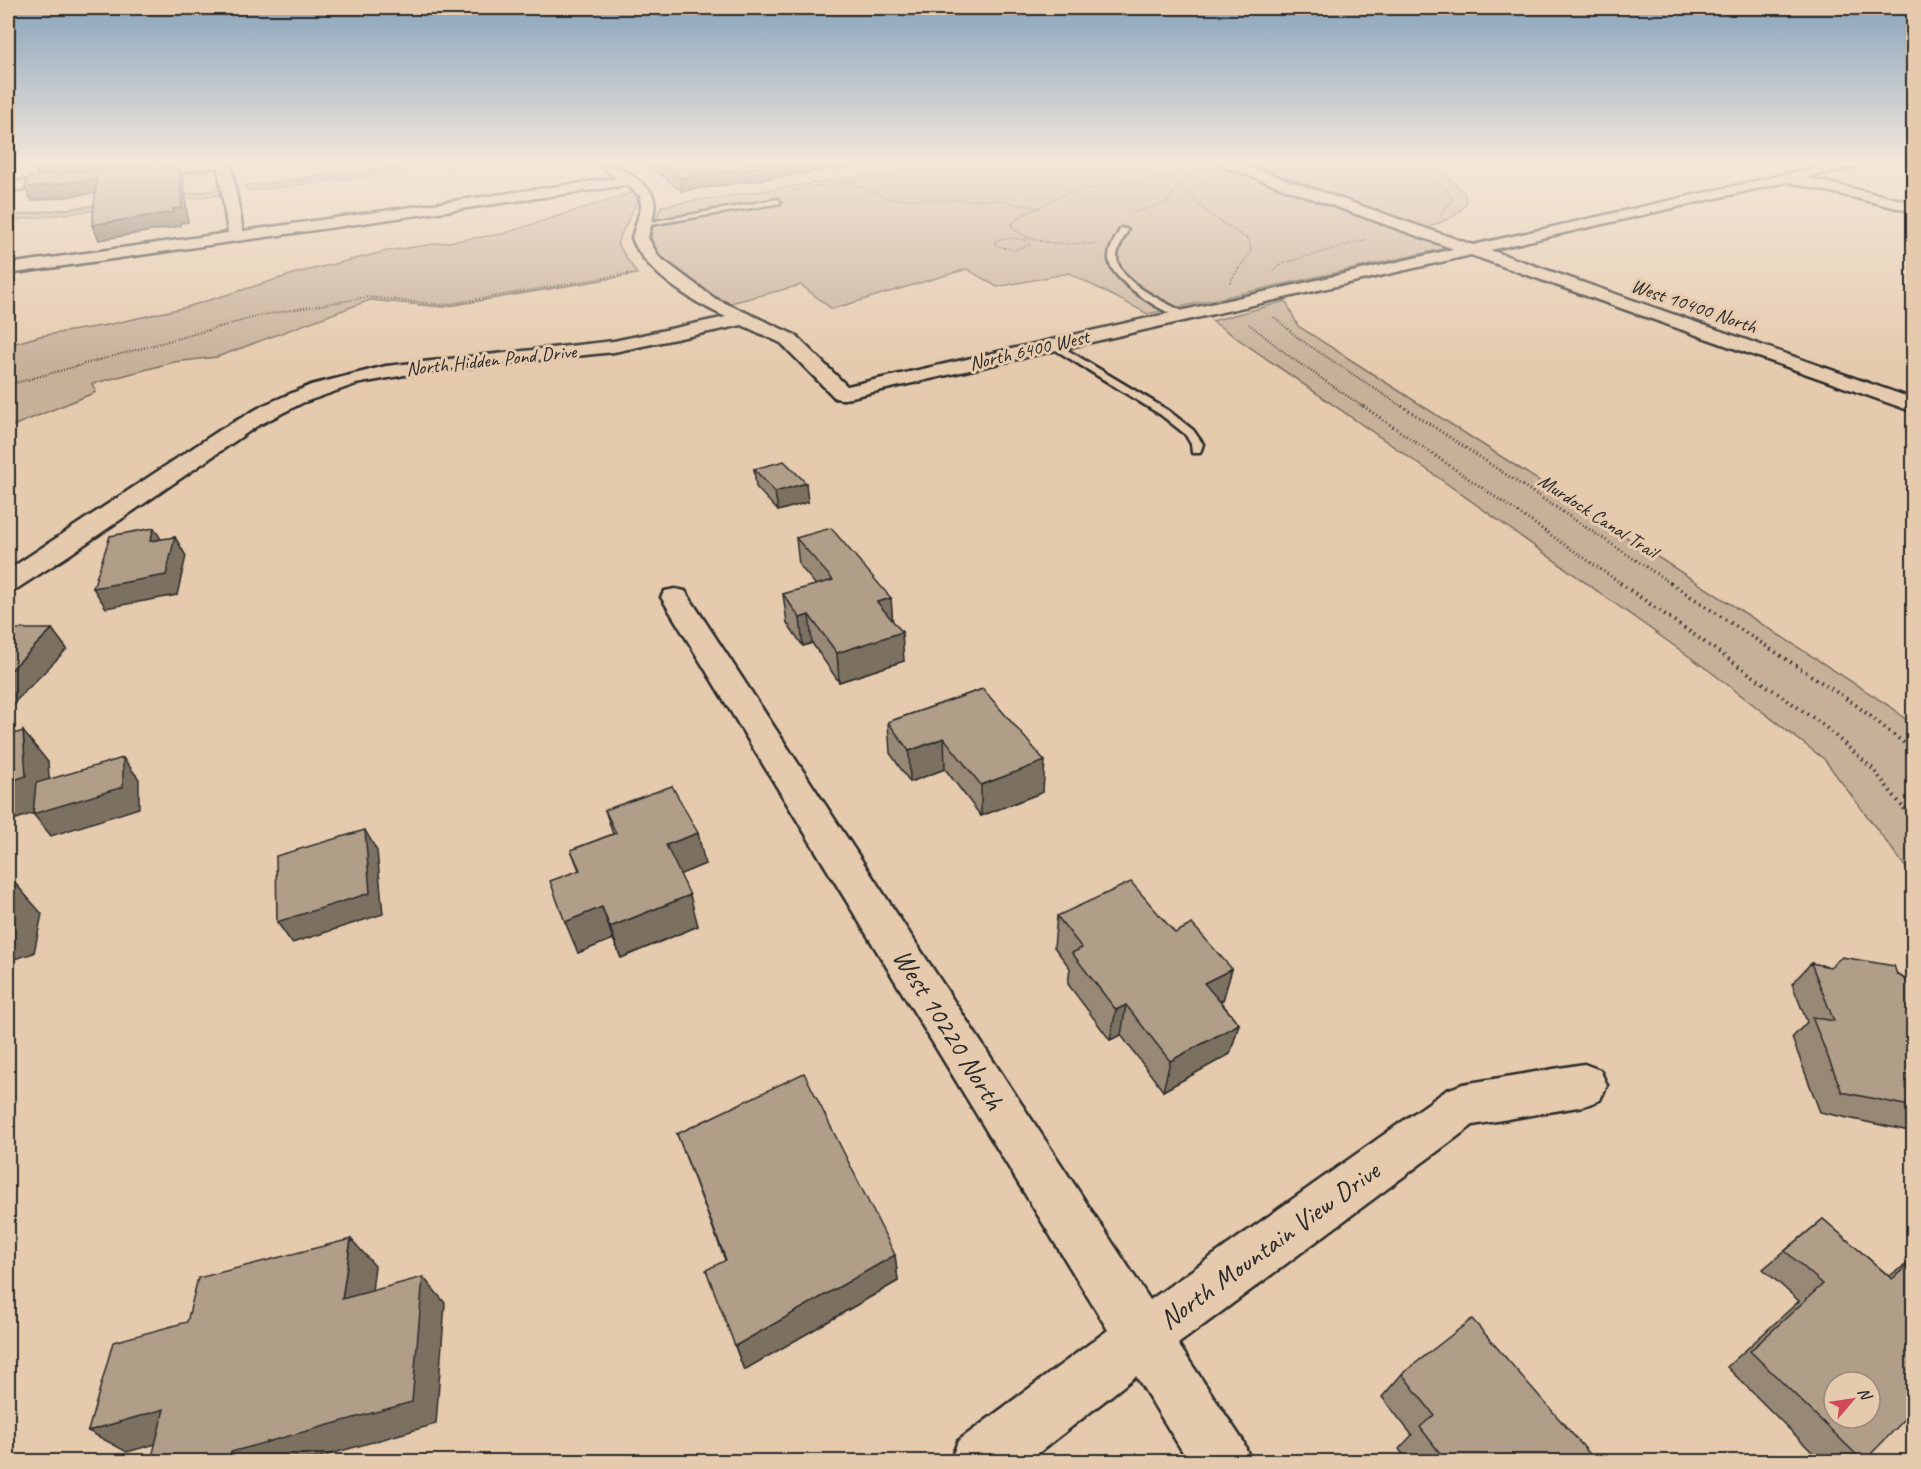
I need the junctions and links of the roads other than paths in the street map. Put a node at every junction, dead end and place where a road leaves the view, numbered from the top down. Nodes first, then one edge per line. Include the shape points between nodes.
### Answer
1 (1124, 230) dead end
2 (235, 231) edge
3 (268, 231) edge
4 (642, 231) edge
5 (1417, 231) edge
6 (1550, 231) edge
7 (236, 235) junction
8 (1469, 249) junction
9 (8, 269) edge
10 (1183, 315) junction
11 (742, 319) junction
12 (1054, 345) junction
13 (1914, 406) edge
14 (1196, 452) dead end
15 (8, 582) edge
16 (675, 597) dead end
17 (1584, 1084) dead end
18 (1144, 1336) junction
19 (979, 1461) edge
20 (1222, 1461) edge

1 - 10 lane via 1113,257 1115,269 1142,293
2 - 7 street
3 - 7 street
4 - 11 street via 640,238 653,261 708,302
5 - 8 street, West 10400 North
6 - 8 street, North 6400 West
7 - 9 street
8 - 10 street, North 6400 West
8 - 13 street, West 10400 North
10 - 12 street, North 6400 West
11 - 12 street, North 6400 West via 788,339 843,393
11 - 15 street, North Hidden Pond Drive via 638,343 454,361 318,389 254,418
12 - 14 lane via 1166,413 1189,432 1197,444
16 - 18 street, West 10220 North
17 - 18 street, North Mountain View Drive via 1463,1105
18 - 19 street, North Mountain View Drive
18 - 20 street, West 10220 North

